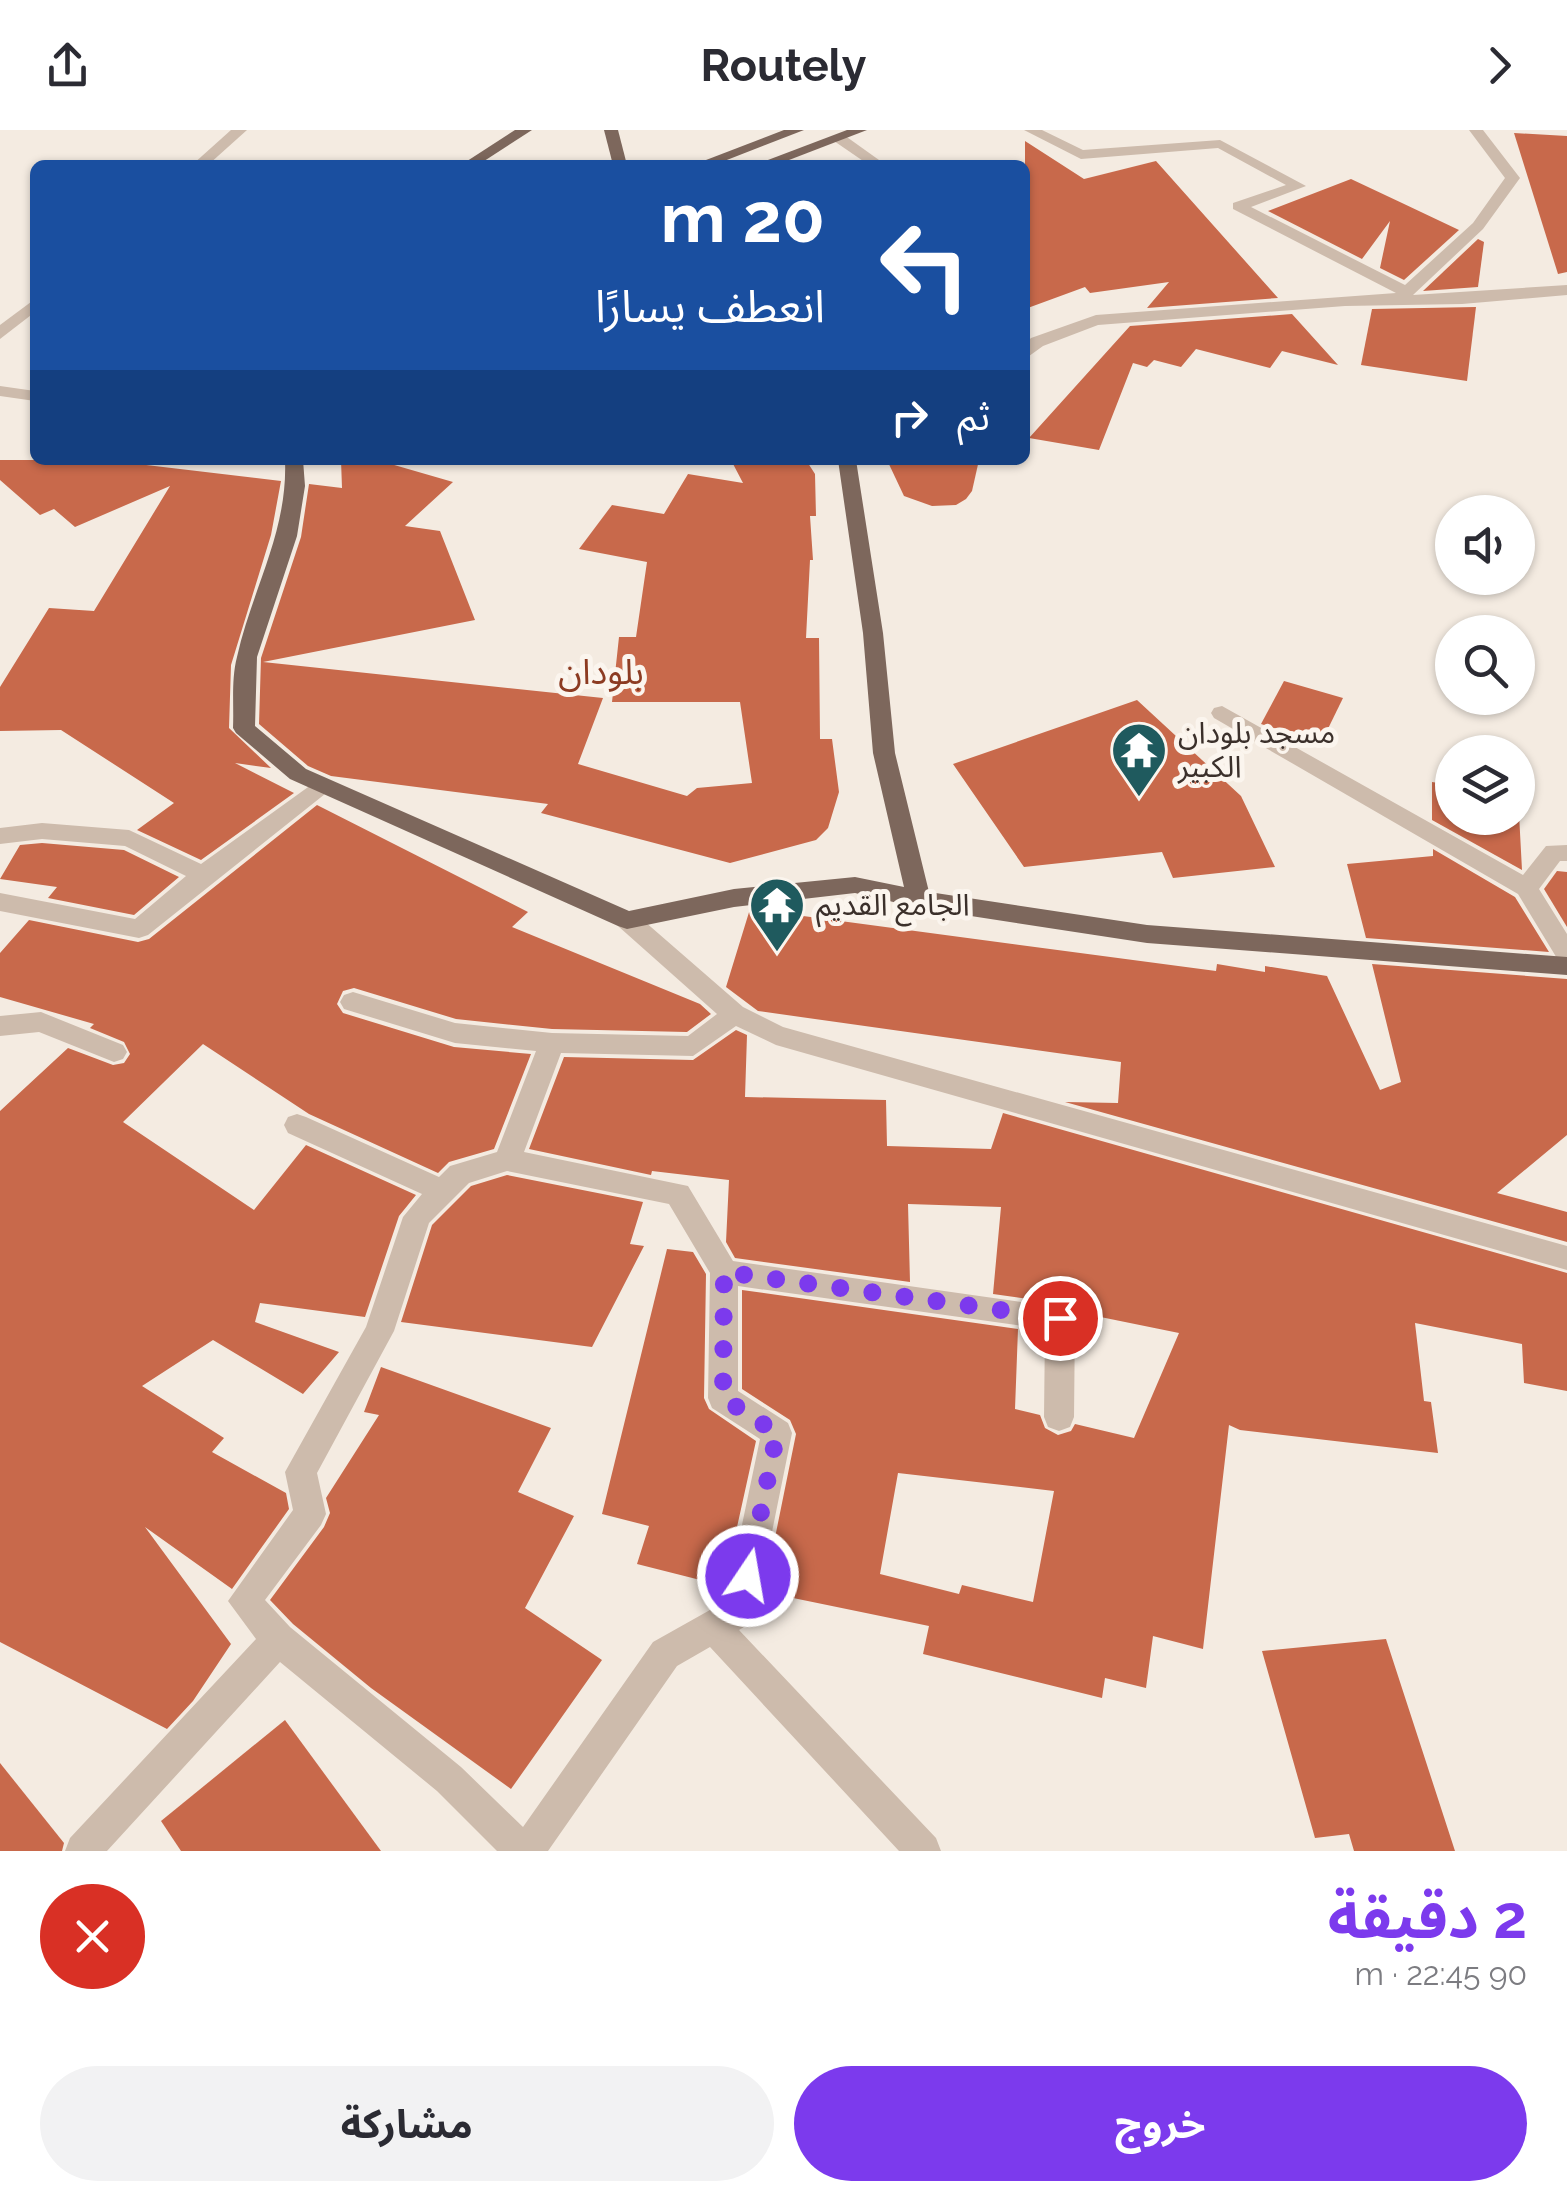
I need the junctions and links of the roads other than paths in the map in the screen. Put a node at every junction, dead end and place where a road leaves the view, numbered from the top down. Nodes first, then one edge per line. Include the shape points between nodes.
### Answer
1 (240, 130) edge
2 (525, 130) edge
3 (611, 130) edge
4 (797, 130) edge
5 (860, 130) edge
6 (1031, 130) edge
7 (1476, 130) edge
8 (839, 138) junction
9 (205, 160) edge
10 (476, 160) edge
11 (619, 160) edge
12 (714, 160) edge
13 (776, 160) edge
14 (872, 160) edge
15 (1567, 290) edge
16 (1402, 296) junction
17 (30, 308) edge
18 (0, 334) edge
19 (1030, 349) edge
20 (0, 391) edge
21 (30, 395) edge
22 (295, 465) edge
23 (848, 465) edge
24 (1222, 713) dead end
25 (322, 785) junction
26 (0, 836) edge
27 (1567, 853) edge
28 (203, 876) junction
29 (1526, 888) junction
30 (919, 899) junction
31 (0, 902) edge
32 (627, 920) junction
33 (1567, 954) edge
34 (1567, 966) edge
35 (353, 1002) dead end
36 (734, 1014) junction
37 (0, 1026) edge
38 (552, 1043) junction
39 (114, 1052) dead end
40 (297, 1125) dead end
41 (506, 1160) junction
42 (443, 1191) junction
43 (1567, 1258) edge
44 (724, 1272) junction
45 (1058, 1416) dead end
46 (713, 1626) junction
47 (278, 1639) junction
48 (83, 1851) edge
49 (524, 1851) edge
50 (923, 1851) edge

1 - 9 street
2 - 10 main road
3 - 11 main road
4 - 12 main road
5 - 8 main road
6 - 16 street via 1081,155 1220,144 1299,186 1238,206
7 - 16 street via 1512,178 1478,226
8 - 13 main road
8 - 14 street
15 - 16 street via 1462,299
16 - 19 street via 1096,320
17 - 18 street
20 - 21 street
22 - 25 main road via 294,516 247,659 244,728 298,774
23 - 30 main road via 884,752
24 - 29 street
25 - 28 street
25 - 32 main road
26 - 28 street via 42,831 129,838
27 - 29 street via 1554,852
28 - 31 street via 139,929
29 - 33 street
30 - 32 main road via 855,885 734,898
30 - 34 main road via 1148,934
32 - 36 street
35 - 38 street via 455,1033
36 - 38 street via 693,1046
36 - 43 street via 776,1034
37 - 39 street via 41,1022
38 - 41 street
40 - 42 street
41 - 42 street via 460,1174
41 - 44 street via 678,1194
42 - 47 street via 417,1217 378,1331 301,1472 310,1514 244,1601
44 - 45 street via 1060,1318
44 - 46 street via 723,1398 777,1433 740,1612
46 - 49 street via 666,1654
46 - 50 street
47 - 48 street
47 - 49 street via 449,1779

